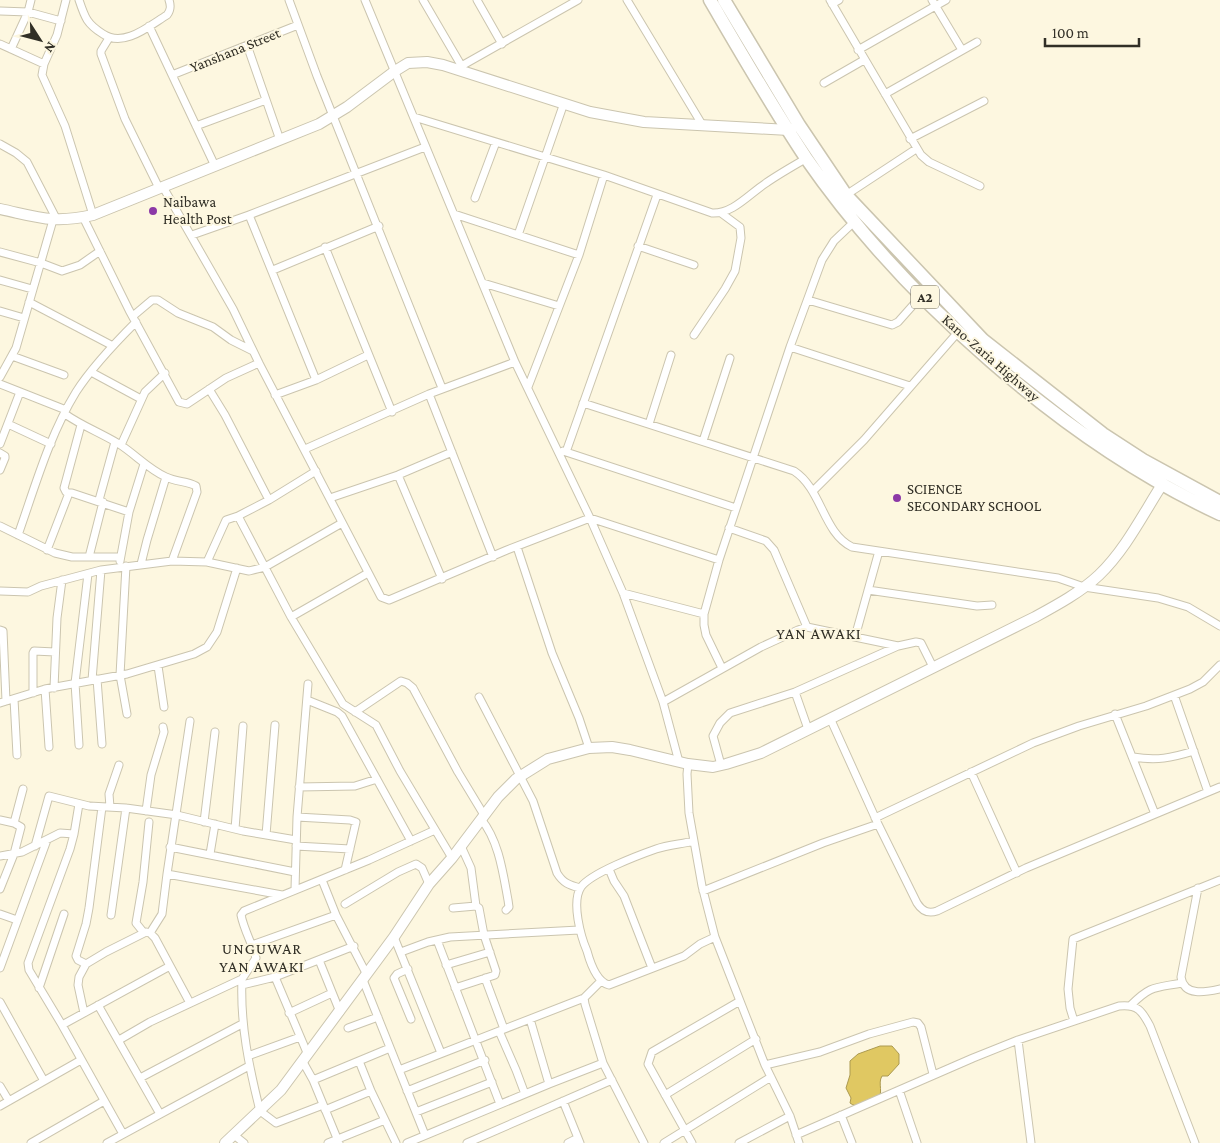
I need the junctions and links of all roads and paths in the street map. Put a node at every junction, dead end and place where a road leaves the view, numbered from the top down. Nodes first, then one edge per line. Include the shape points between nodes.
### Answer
1 (31, 0) edge
2 (66, 0) edge
3 (79, 0) edge
4 (169, 0) edge
5 (289, 0) edge
6 (423, 0) edge
7 (477, 0) edge
8 (578, 0) edge
9 (710, 0) edge
10 (724, 0) edge
11 (840, 0) edge
12 (946, 0) edge
13 (367, 1) edge
14 (631, 1) edge
15 (831, 2) edge
16 (934, 3) edge
17 (0, 11) edge
18 (28, 12) junction
19 (61, 21) junction
20 (298, 24) junction
21 (149, 26) junction
22 (108, 38) junction
23 (977, 42) dead end
24 (0, 44) edge
25 (502, 44) junction
26 (248, 45) junction
27 (11, 49) junction
28 (858, 50) junction
29 (962, 50) junction
30 (864, 60) junction
31 (44, 64) junction
32 (459, 67) junction
33 (394, 71) junction
34 (172, 75) junction
35 (824, 83) dead end
36 (885, 94) junction
37 (266, 100) junction
38 (984, 101) dead end
39 (564, 104) junction
40 (334, 116) junction
41 (414, 117) junction
42 (196, 126) junction
43 (703, 126) junction
44 (794, 127) junction
45 (910, 139) junction
46 (280, 140) junction
47 (496, 142) junction
48 (0, 144) edge
49 (425, 147) junction
50 (916, 149) junction
51 (544, 156) junction
52 (807, 158) junction
53 (215, 166) junction
54 (356, 174) junction
55 (604, 175) junction
56 (980, 186) dead end
57 (161, 187) junction
58 (656, 195) junction
59 (846, 195) junction
60 (475, 198) dead end
61 (0, 209) edge
62 (720, 213) junction
63 (454, 214) junction
64 (88, 216) junction
65 (249, 216) junction
66 (55, 220) junction
67 (855, 221) junction
68 (378, 226) junction
69 (192, 235) junction
70 (518, 235) junction
71 (638, 246) junction
72 (325, 247) junction
73 (100, 251) junction
74 (0, 252) edge
75 (578, 254) junction
76 (41, 264) junction
77 (694, 265) dead end
78 (273, 270) junction
79 (0, 280) edge
80 (483, 283) junction
81 (32, 288) junction
82 (922, 294) junction
83 (808, 300) junction
84 (29, 302) junction
85 (559, 306) junction
86 (0, 311) edge
87 (24, 318) junction
88 (134, 319) junction
89 (959, 331) junction
90 (694, 336) dead end
91 (113, 346) junction
92 (790, 347) junction
93 (254, 351) junction
94 (368, 355) junction
95 (671, 355) dead end
96 (12, 356) junction
97 (730, 358) dead end
98 (515, 362) junction
99 (259, 363) junction
100 (91, 372) junction
101 (165, 373) junction
102 (64, 374) dead end
103 (0, 377) edge
104 (316, 380) junction
105 (0, 384) edge
106 (910, 386) junction
107 (442, 388) junction
108 (528, 388) junction
109 (209, 389) junction
110 (20, 392) junction
111 (429, 394) junction
112 (275, 395) junction
113 (141, 400) junction
114 (583, 403) junction
115 (65, 412) junction
116 (392, 412) junction
117 (8, 424) junction
118 (649, 424) junction
119 (81, 425) junction
120 (703, 442) junction
121 (118, 443) junction
122 (0, 444) edge
123 (51, 444) junction
124 (557, 449) junction
125 (305, 450) junction
126 (452, 452) junction
127 (566, 452) junction
128 (0, 453) edge
129 (754, 458) junction
130 (144, 464) junction
131 (0, 470) edge
132 (316, 471) junction
133 (398, 475) junction
134 (166, 477) junction
135 (1163, 484) junction
136 (813, 491) junction
137 (70, 493) junction
138 (330, 498) junction
139 (269, 500) junction
140 (101, 501) junction
141 (1220, 502) edge
142 (736, 508) junction
143 (129, 512) junction
144 (1220, 514) edge
145 (238, 516) junction
146 (590, 518) junction
147 (342, 522) junction
148 (0, 526) edge
149 (729, 528) junction
150 (18, 535) junction
151 (516, 547) junction
152 (47, 550) junction
153 (879, 551) junction
154 (89, 557) junction
155 (120, 557) junction
156 (493, 557) junction
157 (719, 560) junction
158 (172, 561) junction
159 (207, 562) junction
160 (141, 564) junction
161 (123, 567) junction
162 (265, 567) junction
163 (237, 568) junction
164 (101, 570) junction
165 (368, 573) junction
166 (88, 574) junction
167 (442, 579) junction
168 (62, 580) junction
169 (1084, 587) junction
170 (868, 590) junction
171 (0, 591) edge
172 (623, 594) junction
173 (992, 605) dead end
174 (704, 614) junction
175 (291, 617) junction
176 (1220, 626) edge
177 (807, 627) junction
178 (0, 630) edge
179 (855, 637) junction
180 (898, 646) junction
181 (55, 652) junction
182 (1220, 665) edge
183 (158, 666) junction
184 (933, 667) junction
185 (722, 668) junction
186 (120, 675) junction
187 (94, 679) junction
188 (75, 683) junction
189 (2, 684) edge
190 (308, 684) dead end
191 (54, 688) junction
192 (45, 690) junction
193 (795, 692) junction
194 (33, 693) junction
195 (1174, 695) junction
196 (479, 697) dead end
197 (14, 699) junction
198 (306, 700) junction
199 (3, 702) edge
200 (663, 702) junction
201 (164, 707) dead end
202 (355, 712) junction
203 (127, 714) dead end
204 (1115, 714) junction
205 (830, 718) junction
206 (190, 721) dead end
207 (275, 725) dead end
208 (242, 726) dead end
209 (163, 727) dead end
210 (808, 729) junction
211 (215, 732) dead end
212 (102, 744) dead end
213 (79, 745) dead end
214 (48, 747) dead end
215 (589, 748) junction
216 (1194, 752) junction
217 (17, 755) dead end
218 (1133, 757) junction
219 (684, 763) junction
220 (119, 765) dead end
221 (720, 765) junction
222 (971, 772) junction
223 (520, 776) junction
224 (377, 779) junction
225 (300, 787) junction
226 (1220, 787) edge
227 (23, 789) dead end
228 (1208, 792) junction
229 (79, 804) junction
230 (106, 807) junction
231 (126, 808) junction
232 (146, 811) junction
233 (1155, 814) junction
234 (177, 815) junction
235 (296, 817) junction
236 (483, 817) junction
237 (0, 820) edge
238 (877, 821) junction
239 (149, 822) dead end
240 (204, 822) junction
241 (14, 823) junction
242 (215, 824) junction
243 (235, 829) junction
244 (435, 830) junction
245 (74, 834) junction
246 (266, 835) junction
247 (47, 840) junction
248 (411, 841) junction
249 (694, 842) junction
250 (296, 843) junction
251 (35, 846) junction
252 (461, 846) junction
253 (170, 847) junction
254 (350, 849) junction
255 (14, 854) junction
256 (210, 854) junction
257 (0, 856) edge
258 (452, 858) junction
259 (609, 869) junction
260 (345, 870) junction
261 (295, 872) junction
262 (167, 874) junction
263 (1017, 874) junction
264 (322, 880) junction
265 (1220, 880) edge
266 (430, 884) junction
267 (1, 886) edge
268 (580, 888) junction
269 (1198, 888) junction
270 (295, 889) junction
271 (704, 891) junction
272 (282, 895) junction
273 (345, 904) dead end
274 (476, 906) junction
275 (453, 908) dead end
276 (506, 910) dead end
277 (0, 914) edge
278 (64, 914) dead end
279 (111, 915) dead end
280 (336, 915) junction
281 (17, 920) junction
282 (579, 930) junction
283 (147, 933) junction
284 (484, 935) junction
285 (394, 937) junction
286 (715, 937) junction
287 (437, 940) junction
288 (252, 945) junction
289 (354, 946) junction
290 (401, 952) junction
291 (490, 952) junction
292 (318, 960) junction
293 (86, 964) junction
294 (446, 965) junction
295 (170, 966) junction
296 (0, 968) edge
297 (652, 968) junction
298 (408, 969) junction
299 (275, 977) junction
300 (365, 977) junction
301 (485, 978) junction
302 (601, 981) junction
303 (242, 982) junction
304 (1182, 983) junction
305 (39, 988) junction
306 (455, 988) junction
307 (1220, 989) edge
308 (332, 993) junction
309 (584, 998) junction
310 (740, 1001) junction
311 (0, 1002) edge
312 (190, 1003) junction
313 (98, 1005) junction
314 (1131, 1005) junction
315 (340, 1012) junction
316 (84, 1013) junction
317 (290, 1013) junction
318 (378, 1017) junction
319 (411, 1019) dead end
320 (530, 1019) junction
321 (1074, 1021) junction
322 (242, 1024) junction
323 (62, 1025) junction
324 (348, 1028) dead end
325 (501, 1030) junction
326 (300, 1037) junction
327 (756, 1039) junction
328 (119, 1040) junction
329 (475, 1040) junction
330 (1018, 1040) junction
331 (390, 1048) junction
332 (441, 1053) junction
333 (248, 1056) junction
334 (305, 1058) junction
335 (80, 1060) junction
336 (485, 1060) junction
337 (358, 1061) junction
338 (603, 1063) junction
339 (765, 1065) junction
340 (249, 1066) junction
341 (399, 1070) junction
342 (933, 1074) junction
343 (771, 1077) junction
344 (140, 1078) junction
345 (313, 1080) junction
346 (612, 1080) junction
347 (44, 1081) junction
348 (492, 1082) junction
349 (549, 1084) junction
350 (0, 1086) edge
351 (899, 1090) junction
352 (371, 1091) junction
353 (407, 1091) junction
354 (525, 1094) junction
355 (664, 1095) junction
356 (9, 1100) junction
357 (104, 1101) junction
358 (563, 1101) junction
359 (500, 1104) junction
360 (0, 1106) edge
361 (324, 1108) junction
362 (260, 1111) junction
363 (416, 1112) junction
364 (160, 1114) junction
365 (841, 1115) junction
366 (790, 1116) junction
367 (385, 1120) junction
368 (684, 1130) junction
369 (123, 1134) junction
370 (234, 1135) junction
371 (425, 1135) junction
372 (796, 1135) junction
373 (338, 1141) edge
374 (579, 1141) edge
375 (31, 1143) edge
376 (108, 1143) edge
377 (225, 1143) edge
378 (244, 1143) edge
379 (328, 1143) edge
380 (396, 1143) edge
381 (407, 1143) edge
382 (467, 1143) edge
383 (568, 1143) edge
384 (644, 1143) edge
385 (664, 1143) edge
386 (692, 1143) edge
387 (739, 1143) edge
388 (799, 1143) edge
389 (852, 1143) edge
390 (918, 1143) edge
391 (1031, 1143) edge
392 (1195, 1143) edge

1 - 18 street
2 - 19 street
3 - 22 street via 89,24
4 - 21 street via 171,5 167,15
5 - 20 street
6 - 32 street
7 - 25 street
8 - 25 street
9 - 44 highway, Kano-Zaria Highway / A2
10 - 44 highway, Kano-Zaria Highway / A2
11 - 15 street
12 - 16 street
13 - 33 street
14 - 43 street
15 - 28 street
16 - 28 street
16 - 29 street
17 - 18 street
18 - 19 street
18 - 27 street
19 - 31 street
20 - 26 street, Yanshana Street
20 - 40 street
21 - 22 street via 129,38
21 - 34 street
22 - 57 street via 102,54 126,119
23 - 29 street
24 - 27 street
25 - 32 street
26 - 34 street, Yanshana Street
26 - 37 street
27 - 31 street
28 - 30 street
29 - 36 street
30 - 35 street
30 - 36 street
31 - 64 street via 42,75 65,126
32 - 33 street via 428,62 408,63
32 - 39 street
33 - 40 street
33 - 41 street
34 - 42 street
36 - 45 street
37 - 42 street
37 - 46 street
38 - 45 street
39 - 43 street via 644,122
39 - 51 street
40 - 46 street
40 - 54 street
41 - 47 street
41 - 49 street
42 - 53 street
43 - 44 street
44 - 52 highway, Kano-Zaria Highway / A2
44 - 59 highway, Kano-Zaria Highway / A2
45 - 50 street
46 - 53 street
47 - 51 street
47 - 60 street
48 - 66 street via 27,162
49 - 54 street
49 - 63 street
50 - 56 street via 930,162
50 - 59 street
51 - 55 street
51 - 70 street
52 - 62 street
52 - 67 highway, Kano-Zaria Highway / A2
53 - 57 street
54 - 65 street
54 - 68 street
55 - 58 street
55 - 75 street
57 - 64 street
57 - 69 street
58 - 62 street
58 - 71 street
59 - 141 highway, Kano-Zaria Highway / A2 via 983,340 1103,434
61 - 66 street
62 - 90 street via 740,227 738,257 725,289
63 - 70 street
63 - 80 street
64 - 66 street
64 - 73 street
65 - 69 street
65 - 78 street
66 - 76 street
67 - 82 highway, Kano-Zaria Highway / A2
67 - 83 street via 828,249
68 - 72 street
68 - 107 street
69 - 93 street
70 - 75 street
71 - 77 street
71 - 114 street
72 - 78 street
72 - 94 street
73 - 76 street via 67,270
73 - 88 street
74 - 76 street
75 - 85 street
76 - 81 street
78 - 104 street
79 - 81 street
80 - 85 street
80 - 98 street
81 - 84 street
82 - 83 street via 892,325
82 - 89 highway, Kano-Zaria Highway / A2
83 - 92 street
84 - 87 street
84 - 91 street
85 - 108 street
86 - 87 street
87 - 96 street
88 - 91 street
88 - 93 street via 152,300 158,300 178,313 213,326 231,340
88 - 101 street
89 - 106 street
89 - 135 highway, Kano-Zaria Highway / A2 via 1072,425
91 - 100 street
92 - 106 street
92 - 129 street
93 - 99 street
94 - 104 street
94 - 116 street
95 - 118 street
96 - 102 street
96 - 103 street
97 - 120 street
98 - 107 street
98 - 108 street
99 - 109 street
99 - 112 street
100 - 113 street
100 - 115 street
101 - 109 street via 181,403 187,404
101 - 113 street via 150,386
104 - 112 street
105 - 110 street
106 - 136 street via 864,440
107 - 111 street
108 - 124 street
109 - 139 street
110 - 115 street
110 - 117 street
111 - 116 street
111 - 126 street
112 - 125 street
113 - 121 street
114 - 118 street
114 - 127 street
115 - 119 street
115 - 123 street
116 - 125 street
117 - 122 street
117 - 123 street
118 - 120 street
119 - 121 street
119 - 137 street via 64,488
120 - 129 street
121 - 130 street
121 - 140 street
123 - 150 street
124 - 127 street
124 - 146 street
125 - 132 street
126 - 133 street
126 - 156 street
127 - 142 street
128 - 131 street via 5,456
129 - 136 street via 794,471 806,480
129 - 142 street
130 - 134 street
130 - 143 street
132 - 138 street
132 - 139 street
133 - 138 street
133 - 167 street
134 - 158 street via 191,483 197,488
134 - 160 street
135 - 144 highway, Kano-Zaria Highway / A2
135 - 169 street via 1114,560
136 - 153 street via 839,538 852,547
137 - 140 street
137 - 152 street
138 - 147 street
139 - 145 street
140 - 143 street
140 - 154 street
142 - 149 street
143 - 155 street
145 - 159 street via 223,523
145 - 162 street
146 - 151 street
146 - 157 street
146 - 172 street
147 - 162 street
147 - 165 street
148 - 150 street
149 - 157 street
149 - 177 street via 766,541 774,550
150 - 152 street
151 - 156 street
151 - 215 street
152 - 154 street via 72,557
153 - 169 street via 1058,578
153 - 170 street
154 - 155 street
155 - 161 street
156 - 167 street
157 - 174 street
158 - 159 street
158 - 160 street
159 - 163 street
160 - 161 street
161 - 164 street
161 - 186 street
162 - 163 street via 249,571
162 - 175 street
163 - 183 street via 217,632 207,647
164 - 166 street
164 - 187 street
165 - 167 street via 381,597 389,600
165 - 175 street
166 - 168 street
166 - 188 street
168 - 171 street via 28,592
168 - 181 street
169 - 176 street via 1158,598 1188,607
169 - 184 street via 1054,606
170 - 173 street via 977,606
170 - 179 street
172 - 174 street
172 - 200 street
174 - 185 street via 706,635
175 - 202 street via 343,704
177 - 179 street
177 - 185 street
178 - 189 street via 3,631 5,662
179 - 180 street
180 - 184 street via 919,642
180 - 193 street
181 - 191 street
181 - 194 street via 32,653
182 - 195 street via 1203,682
183 - 186 street
183 - 201 street
184 - 205 street
185 - 200 street
186 - 187 street
186 - 203 street
187 - 188 street
187 - 212 street
188 - 191 street
188 - 213 street
189 - 199 street
190 - 198 street
191 - 192 street
192 - 194 street
192 - 214 street
193 - 210 street
193 - 221 street via 730,713 713,736
194 - 197 street
195 - 204 street
195 - 216 street
196 - 223 street
197 - 199 street
197 - 217 street
198 - 224 street via 342,716
198 - 225 street
200 - 219 street
202 - 236 street via 401,681 407,683 413,688
202 - 244 street via 376,725
204 - 218 street
204 - 222 street via 1033,743
205 - 210 street
205 - 238 street
206 - 234 street
207 - 246 street
208 - 243 street
209 - 232 street
210 - 221 street via 761,752
211 - 240 street
215 - 219 street via 612,747
215 - 223 street via 548,759
216 - 218 street via 1166,759
216 - 228 street
218 - 233 street
219 - 221 street
219 - 249 street
220 - 230 street
222 - 238 street
222 - 263 street
223 - 236 street
223 - 268 street via 533,801 557,873 566,884
224 - 225 street via 355,786
224 - 248 street
225 - 235 street
226 - 228 street
227 - 241 street
228 - 233 street
229 - 230 street
229 - 245 street
229 - 251 street via 48,796
230 - 231 street
230 - 293 street via 89,908 76,956
231 - 232 street
231 - 279 street
232 - 234 street
233 - 263 street
234 - 240 street
234 - 253 street
235 - 250 street
235 - 254 street via 354,821 357,824
236 - 252 street
236 - 276 street via 497,851 508,900
237 - 241 street
238 - 263 street via 917,903 927,912 937,911
238 - 271 street
239 - 283 street via 136,923
240 - 242 street
241 - 255 street via 21,827
242 - 243 street
242 - 256 street
243 - 246 street
244 - 248 street
244 - 258 street
245 - 247 street via 60,833
245 - 305 street via 28,963
246 - 250 street
247 - 251 street
247 - 281 street
248 - 260 street
249 - 259 street via 657,849
249 - 271 street
250 - 254 street
250 - 261 street
251 - 255 street
252 - 258 street
252 - 274 street via 471,868
253 - 256 street
253 - 262 street
254 - 260 street
255 - 257 street
255 - 267 street
256 - 261 street
258 - 266 street
259 - 268 street
259 - 297 street via 624,896
260 - 264 street
261 - 270 street
262 - 272 street
262 - 283 street via 162,914
264 - 270 street
264 - 280 street
265 - 269 street
266 - 273 street via 422,868 416,864
266 - 285 street
268 - 282 street
269 - 304 street
269 - 321 street via 1073,938 1068,989
270 - 272 street
271 - 286 street
272 - 288 street via 242,912 242,922
274 - 275 street
274 - 284 street via 481,913
277 - 281 street
278 - 305 street
280 - 288 street
280 - 289 street
281 - 296 street
282 - 284 street
282 - 302 street
283 - 293 street
283 - 295 street via 155,938
284 - 287 street
284 - 291 street
285 - 290 street
285 - 300 street
286 - 297 street via 684,956
286 - 310 street
287 - 290 street
287 - 294 street
288 - 303 street via 256,959
289 - 292 street
289 - 300 street
290 - 298 street
291 - 294 street
291 - 301 street via 496,973
292 - 299 street
292 - 308 street
293 - 316 street via 78,985
294 - 306 street
295 - 312 street
295 - 313 street
297 - 302 street via 609,985
298 - 319 street via 394,978
298 - 332 street
299 - 303 street
299 - 317 street
300 - 315 street
300 - 318 street
301 - 306 street
301 - 325 street
302 - 309 street
303 - 312 street
303 - 322 street
304 - 307 street via 1197,992
304 - 314 street via 1151,988
305 - 323 street
306 - 329 street
308 - 315 street
308 - 317 street
309 - 320 street
309 - 338 street
310 - 327 street
310 - 355 street via 652,1052 648,1064
311 - 347 street
312 - 328 street
313 - 316 street
313 - 328 street
314 - 321 street
314 - 392 street via 1144,1014 1150,1026
315 - 334 street
316 - 323 street
317 - 326 street
318 - 324 street
318 - 331 street
320 - 325 street
320 - 349 street
321 - 330 street
322 - 333 street
322 - 344 street
323 - 335 street
325 - 329 street
325 - 354 street
326 - 333 street
326 - 334 street
327 - 339 street
327 - 355 street
328 - 344 street
329 - 332 street
329 - 336 street
330 - 342 street
330 - 391 street
331 - 337 street
331 - 341 street
332 - 341 street
333 - 340 street
334 - 345 street
334 - 362 street
335 - 347 street
335 - 357 street
336 - 348 street
336 - 353 street
337 - 345 street
337 - 352 street
338 - 346 street
338 - 349 street
339 - 342 street via 820,1052 913,1022 920,1027
339 - 343 street
340 - 362 street
340 - 364 street
341 - 353 street
342 - 351 street
343 - 366 street
343 - 368 street
344 - 364 street
345 - 361 street
346 - 358 street
346 - 384 street
347 - 356 street
348 - 359 street
348 - 363 street
349 - 354 street
350 - 356 street
351 - 365 street
351 - 390 street
352 - 361 street
352 - 367 street
353 - 363 street
354 - 359 street
355 - 368 street
356 - 360 street
357 - 369 street
357 - 375 street
358 - 374 street
358 - 382 street
359 - 371 street
361 - 362 street via 276,1123
361 - 373 street
362 - 370 street
363 - 371 street
364 - 369 street
365 - 372 street
365 - 389 street
366 - 372 street
366 - 387 street
367 - 373 street
367 - 380 street
368 - 385 street
368 - 386 street
369 - 376 street
370 - 377 street
370 - 378 street
371 - 381 street
372 - 388 street
373 - 379 street
374 - 383 street

